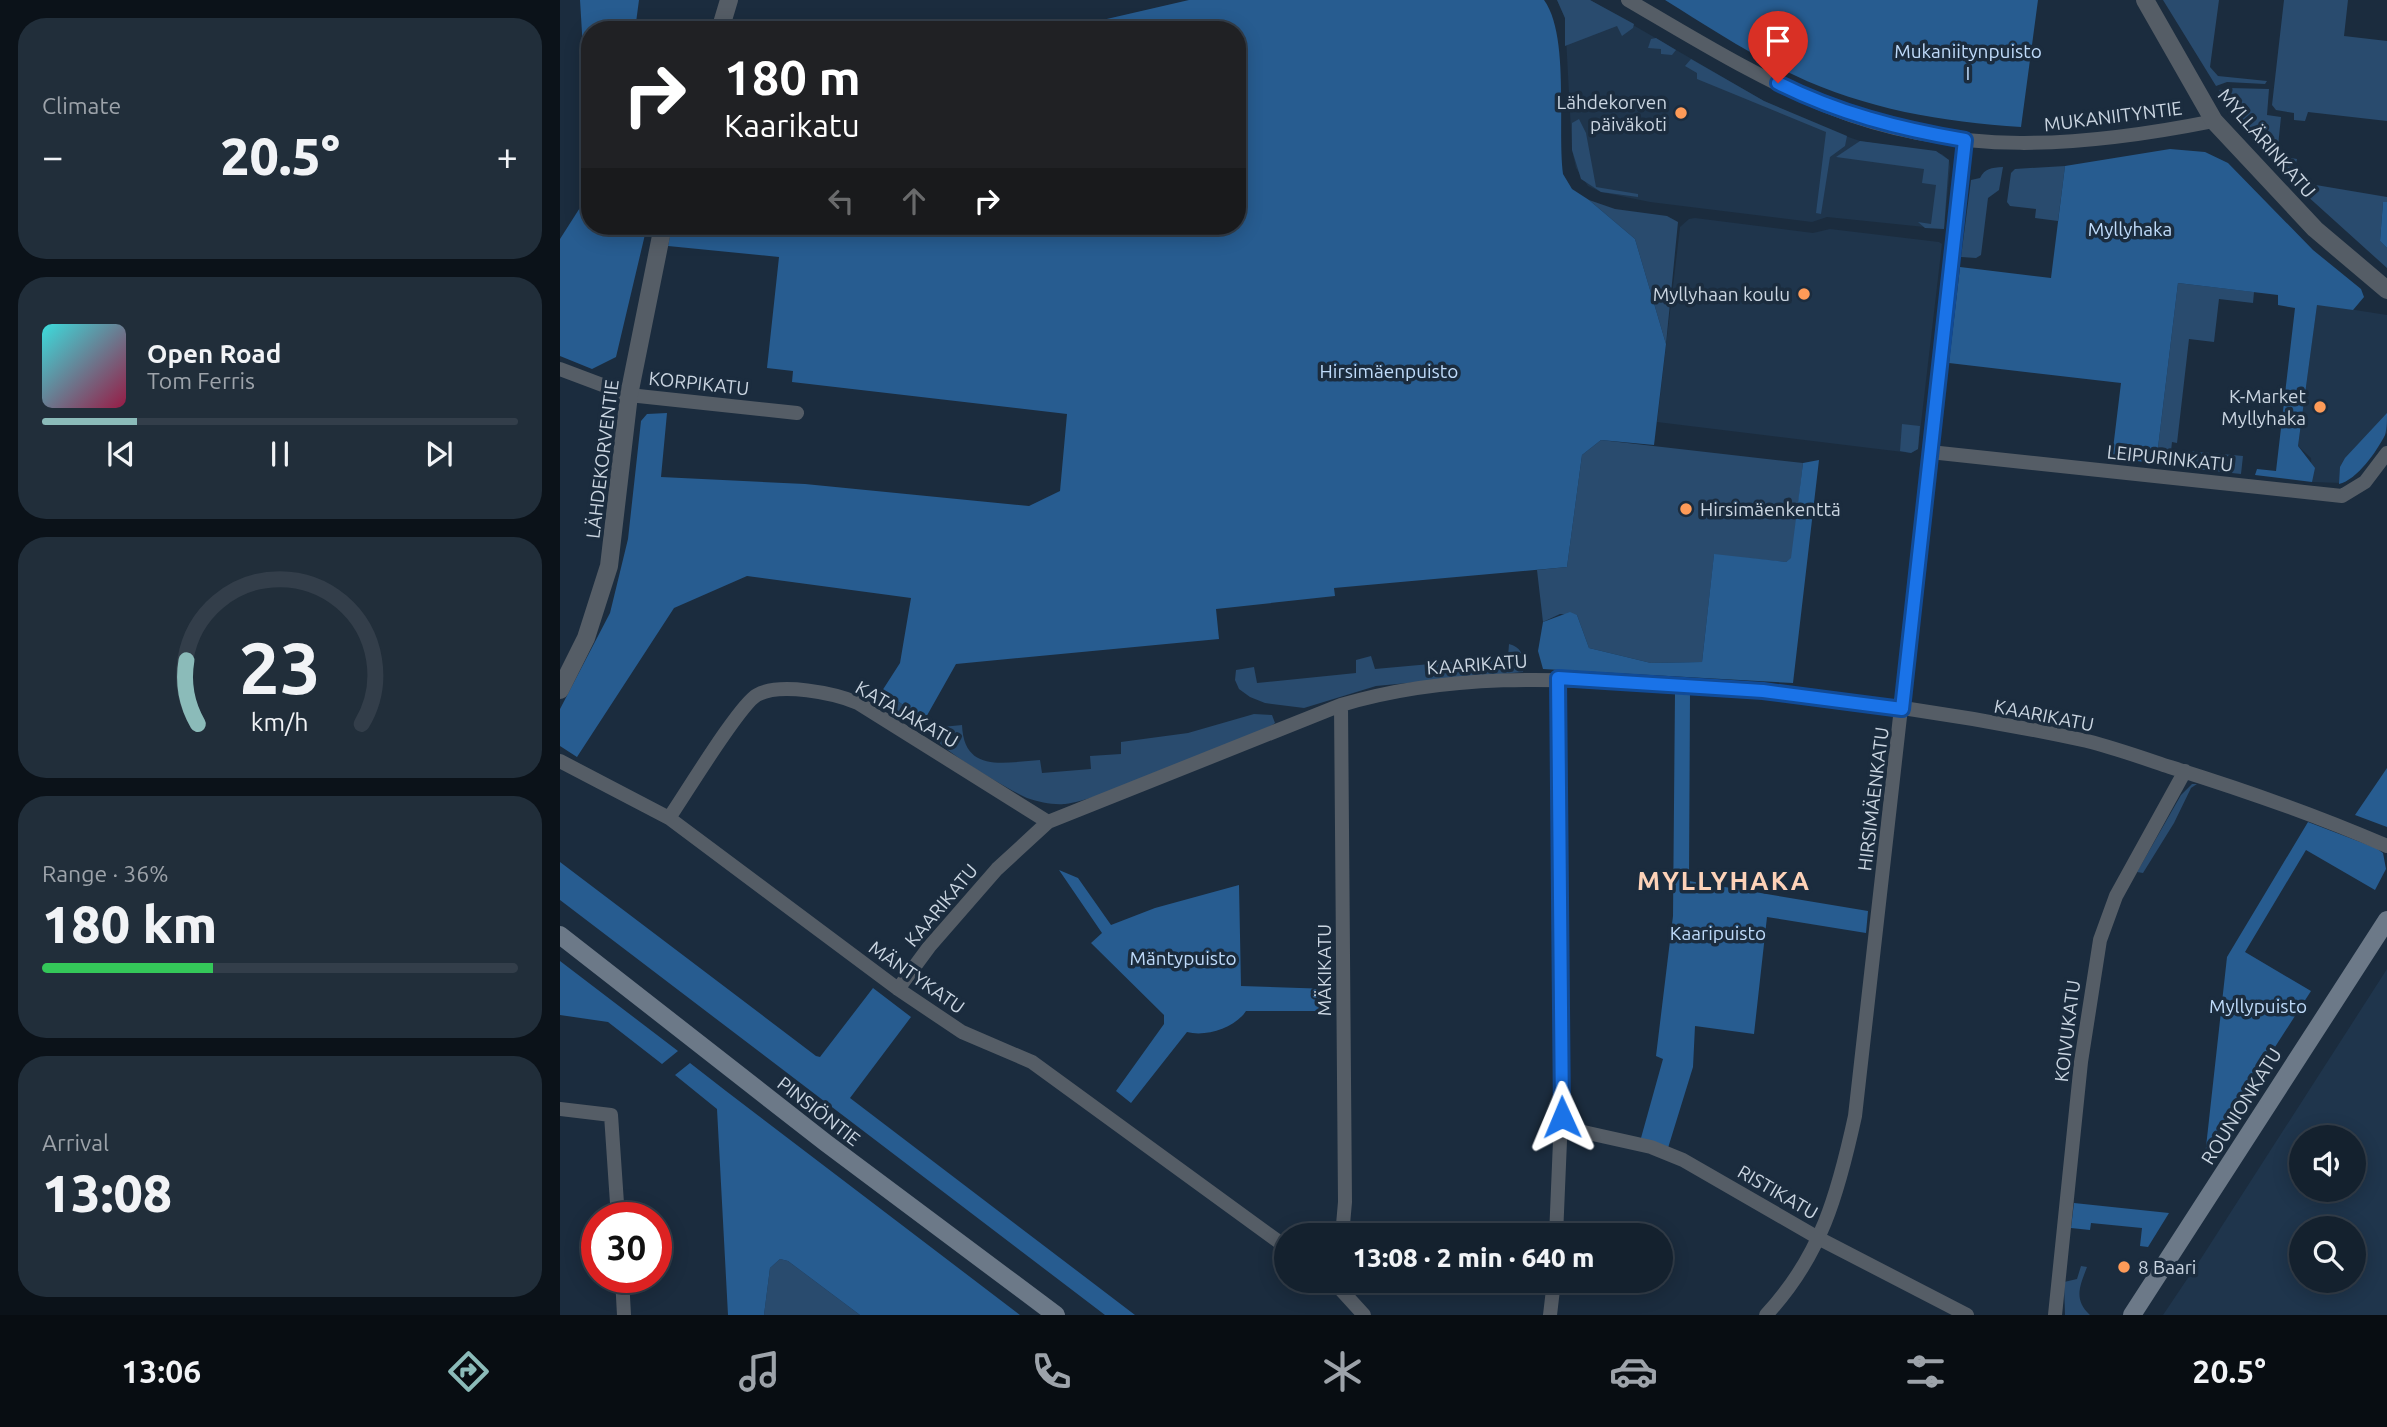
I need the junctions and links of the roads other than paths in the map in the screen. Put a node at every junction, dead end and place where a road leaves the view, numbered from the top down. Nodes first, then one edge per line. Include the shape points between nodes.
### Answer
1 (729, 0) edge
2 (1628, 0) edge
3 (2145, 0) edge
4 (723, 21) edge
5 (2214, 121) junction
6 (1965, 140) junction
7 (661, 235) edge
8 (2387, 290) edge
9 (560, 370) edge
10 (629, 395) junction
11 (797, 413) dead end
12 (1930, 452) junction
13 (2387, 453) edge
14 (1558, 678) junction
15 (560, 690) edge
16 (1341, 705) junction
17 (1902, 709) junction
18 (560, 761) edge
19 (2185, 771) junction
20 (670, 818) junction
21 (1048, 822) junction
22 (2387, 846) edge
23 (2387, 920) edge
24 (560, 936) edge
25 (898, 989) junction
26 (560, 1109) edge
27 (1561, 1127) junction
28 (617, 1202) edge
29 (1343, 1223) edge
30 (1557, 1223) edge
31 (1274, 1238) edge
32 (1820, 1238) junction
33 (623, 1293) edge
34 (1346, 1293) edge
35 (1553, 1293) edge
36 (624, 1315) edge
37 (1056, 1315) edge
38 (1364, 1315) edge
39 (1550, 1315) edge
40 (1766, 1315) edge
41 (1967, 1315) edge
42 (2056, 1315) edge
43 (2132, 1315) edge

1 - 4 street
2 - 6 street, MUKANIITYNTIE via 1744,66 1830,107 1913,132
3 - 5 street, MYLLÄRINKATU
5 - 6 street, MUKANIITYNTIE via 2088,142
5 - 8 street, MYLLÄRINKATU via 2315,229
6 - 12 street, HIRSIMÄENKATU
7 - 10 street, LÄHDEKORVENTIE
9 - 10 street, KORPIKATU
10 - 11 street, KORPIKATU
10 - 15 street, LÄHDEKORVENTIE via 609,566 586,638
12 - 13 street, LEIPURINKATU via 2342,496 2365,482
12 - 17 street, HIRSIMÄENKATU
14 - 16 street, KAARIKATU via 1425,686
14 - 17 street, KAARIKATU via 1775,692
14 - 27 street
16 - 21 street, KAARIKATU
16 - 29 street, MÄKIKATU
17 - 19 street, KAARIKATU via 2089,742
17 - 32 street, HIRSIMÄENKATU via 1855,1113
18 - 20 street, MÄNTYKATU
19 - 22 street, KAARIKATU via 2318,816
19 - 42 street, KOIVUKATU via 2116,896 2100,940 2081,1062
20 - 21 street, KATAJAKATU via 748,701 773,689 832,695 858,703
20 - 25 street, MÄNTYKATU
21 - 25 street, KAARIKATU via 997,869
23 - 43 main road, ROUNIONKATU
24 - 37 main road, PINSIÖNTIE
25 - 31 street, MÄNTYKATU via 961,1032 1032,1062
26 - 28 street via 611,1115
27 - 30 street
27 - 32 street, RISTIKATU via 1619,1139 1683,1160
32 - 40 street, HIRSIMÄENKATU via 1790,1287
32 - 41 street, RISTIKATU
33 - 36 street
34 - 38 street
35 - 39 street

